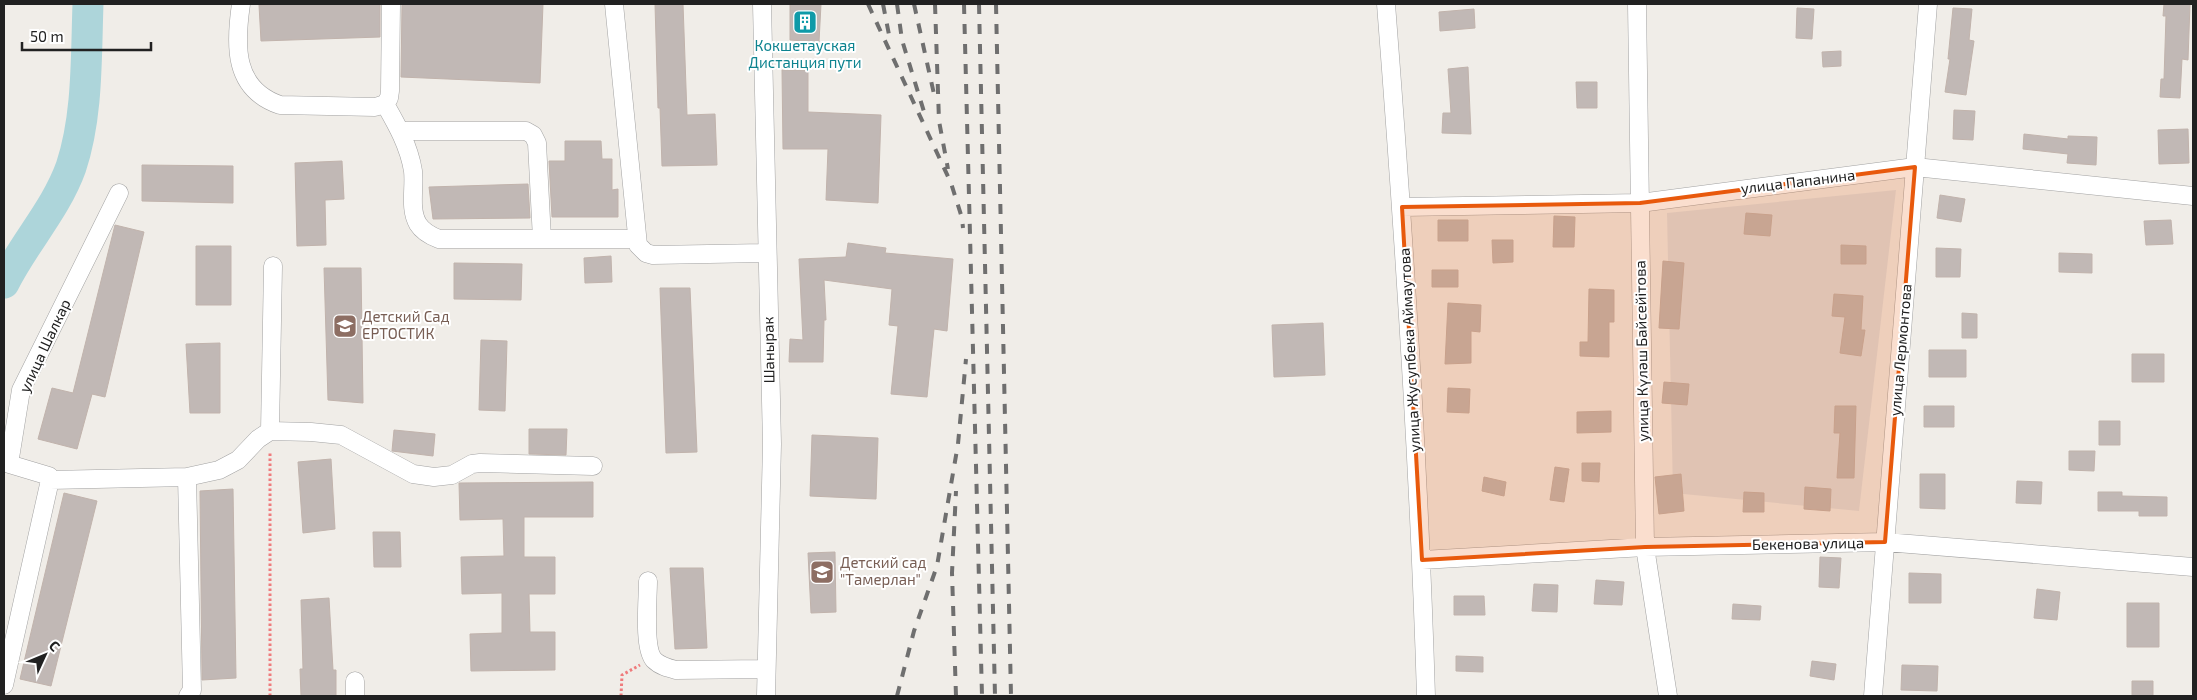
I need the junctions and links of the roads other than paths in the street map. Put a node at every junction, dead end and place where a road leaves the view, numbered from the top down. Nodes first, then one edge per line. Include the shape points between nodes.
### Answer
1 (241, 4) edge
2 (391, 4) edge
3 (614, 4) edge
4 (762, 4) edge
5 (1386, 4) edge
6 (1637, 4) edge
7 (1928, 4) edge
8 (385, 104) junction
9 (400, 131) junction
10 (1915, 167) junction
11 (119, 193) dead end
12 (2193, 196) edge
13 (1640, 203) junction
14 (1402, 208) junction
15 (542, 239) junction
16 (636, 239) junction
17 (767, 253) junction
18 (273, 266) dead end
19 (270, 431) junction
20 (593, 466) dead end
21 (187, 477) junction
22 (50, 480) junction
23 (1885, 542) junction
24 (1645, 547) junction
25 (1422, 560) junction
26 (2193, 567) edge
27 (648, 581) dead end
28 (766, 669) junction
29 (4, 685) edge
30 (188, 696) edge
31 (766, 696) edge
32 (1426, 696) edge
33 (1668, 696) edge
34 (1873, 696) edge

1 - 8 street via 237,54 254,91 266,101 280,105 375,107
2 - 8 street via 390,91
3 - 16 street
4 - 17 street, Шанырак
5 - 14 street, улица Жусупбека Аймаутова
6 - 13 street, улица Күләш Байсейітова
7 - 10 street, улица Лермонтова
8 - 9 street
9 - 15 street via 413,171 414,216 430,236 439,239
9 - 15 street via 530,133 536,142
10 - 12 street, улица Папанина
10 - 13 street, улица Папанина
10 - 23 street, улица Лермонтова
11 - 22 street, улица Шалкар via 21,390 10,464 49,476
13 - 14 street, улица Папанина
13 - 24 street, улица Күләш Байсейітова
14 - 25 street, улица Жусупбека Аймаутова
15 - 16 street
16 - 17 street via 642,250 652,255
17 - 28 street, Шанырак via 772,444
18 - 19 street
19 - 20 street via 341,435 413,474 434,477 452,476 480,463
19 - 21 street via 238,460 219,470
21 - 22 street
21 - 30 street via 192,690
22 - 29 street
23 - 24 street, Бекенова улица
23 - 26 street, Бекенова улица
23 - 34 street, улица Лермонтова
24 - 25 street, Бекенова улица
24 - 33 street, улица Күләш Байсейітова
25 - 32 street, улица Жусупбека Аймаутова
27 - 28 street via 649,649 663,666 676,670
28 - 31 street, Шанырак

